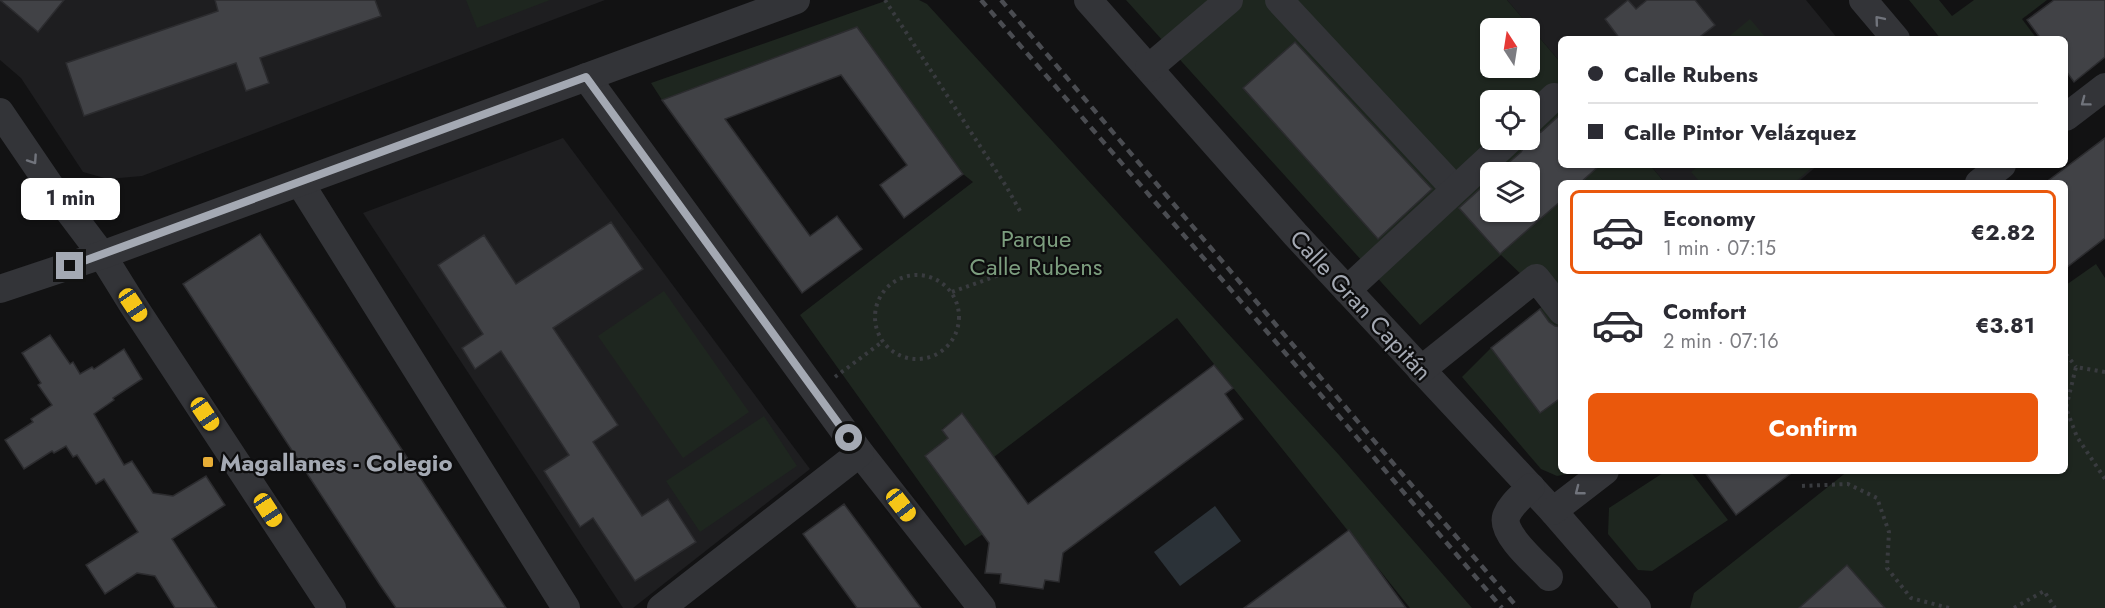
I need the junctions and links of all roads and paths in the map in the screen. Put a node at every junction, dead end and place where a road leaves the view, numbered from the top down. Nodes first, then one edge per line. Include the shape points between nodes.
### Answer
1 (796, 0) edge
2 (885, 0) edge
3 (1088, 0) edge
4 (1228, 0) edge
5 (1279, 0) edge
6 (1863, 0) edge
7 (1893, 36) edge
8 (1149, 68) junction
9 (586, 77) junction
10 (2105, 87) edge
11 (1554, 98) dead end
12 (1540, 111) edge
13 (0, 112) edge
14 (2068, 115) edge
15 (1498, 150) edge
16 (1998, 168) edge
17 (1983, 180) edge
18 (300, 183) junction
19 (1455, 189) junction
20 (1020, 211) dead end
21 (102, 255) junction
22 (999, 275) dead end
23 (0, 289) edge
24 (1347, 290) junction
25 (952, 292) junction
26 (1558, 306) edge
27 (882, 342) junction
28 (2068, 357) edge
29 (2076, 368) junction
30 (1421, 370) junction
31 (2105, 372) edge
32 (816, 392) junction
33 (2068, 400) edge
34 (2068, 413) edge
35 (860, 453) junction
36 (1601, 474) edge
37 (2105, 479) edge
38 (1802, 486) dead end
39 (1531, 487) junction
40 (1553, 511) junction
41 (1549, 577) dead end
42 (332, 608) edge
43 (566, 608) edge
44 (661, 608) edge
45 (982, 608) edge
46 (1637, 608) edge
47 (1949, 608) edge
48 (2014, 608) edge
49 (2055, 608) edge

1 - 9 street
2 - 20 path
3 - 8 street, Calle Gran Capitán
4 - 8 street
5 - 19 street
7 -> 6 street
8 - 24 street, Calle Gran Capitán
9 - 18 street
9 - 32 street
10 -> 14 street
11 - 12 street
13 -> 21 street
15 - 19 street
16 - 17 street
18 - 21 street
18 - 43 street
19 - 24 street
21 - 23 street
21 - 42 street
22 - 25 path
24 - 30 street, Calle Gran Capitán
25 - 27 path via 960,320 956,334 942,351 921,359 907,358
25 - 27 path via 931,276 904,276 892,282 876,304 876,330
26 - 30 street via 1536,278
27 - 32 path
28 - 29 path
29 - 31 path
29 - 33 path
30 - 39 street, Calle Gran Capitán
32 - 35 street
34 - 37 path via 2077,437
35 - 44 street
35 - 45 street
36 -> 40 street
38 - 47 path via 1848,484 1877,498 1889,532 1887,568 1911,598
39 - 40 street, Calle Gran Capitán
39 - 41 street via 1506,517 1506,528
40 - 46 street, Calle Gran Capitán
48 - 49 path via 2044,591

